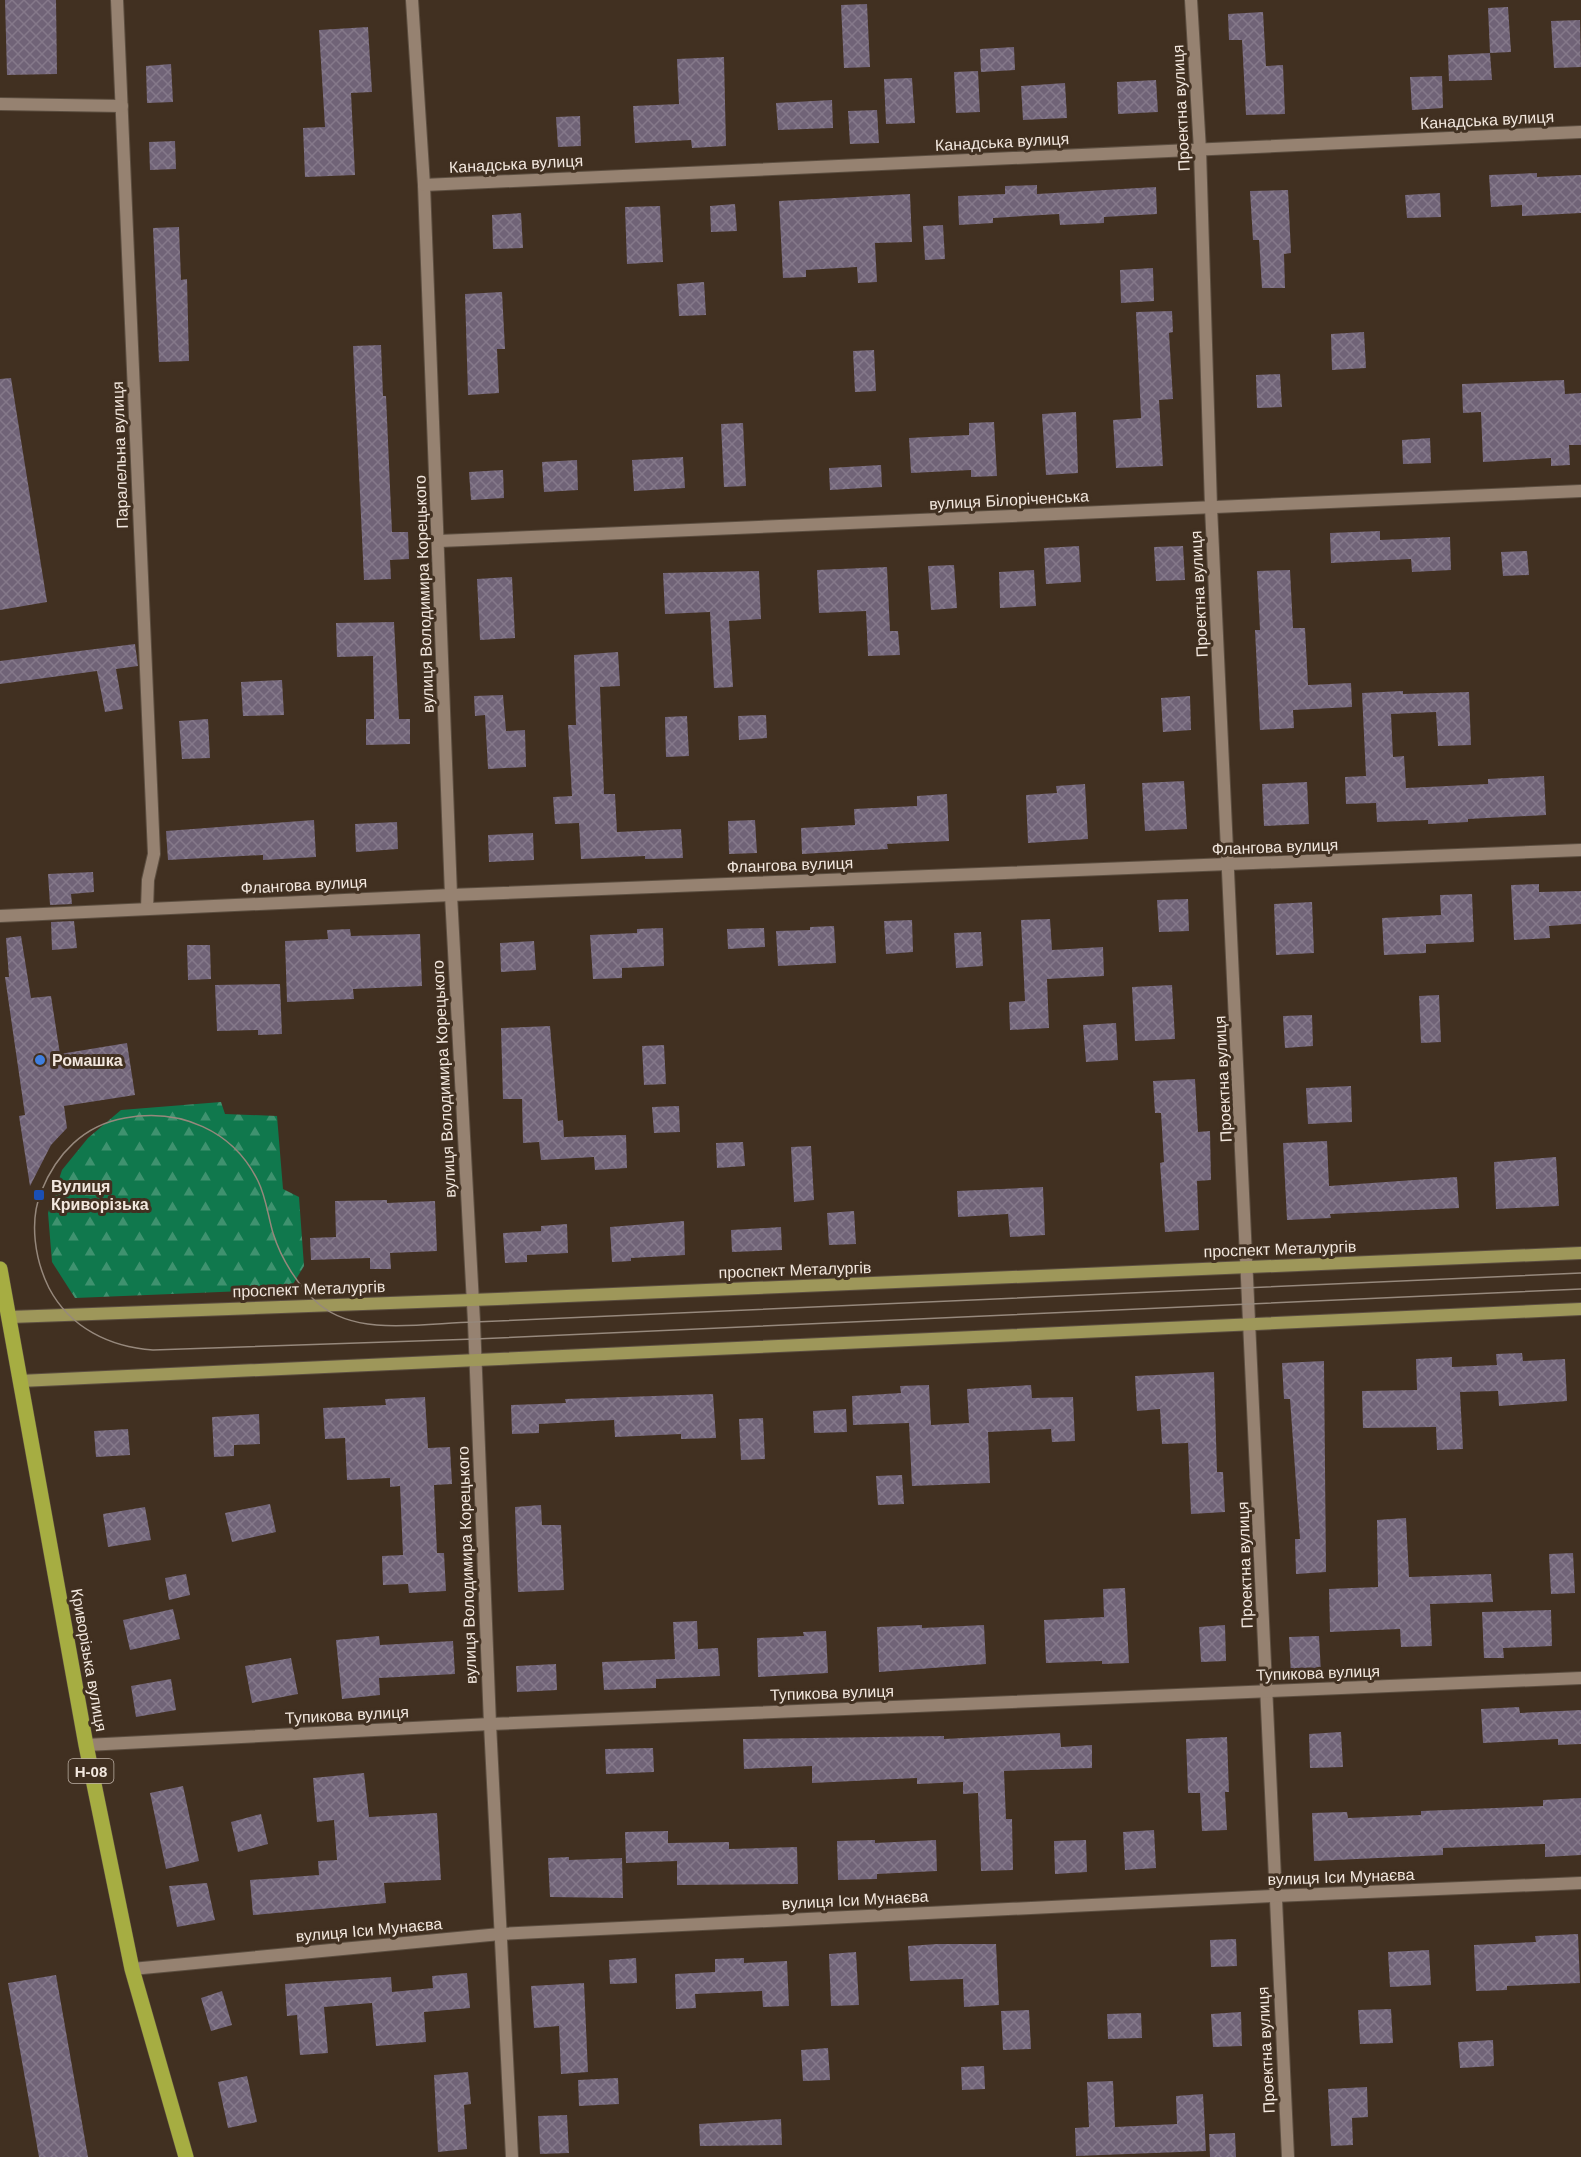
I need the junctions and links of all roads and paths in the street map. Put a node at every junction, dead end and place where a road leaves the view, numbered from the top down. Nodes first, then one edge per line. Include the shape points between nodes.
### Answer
1 (117, 0) edge
2 (412, 0) edge
3 (1191, 0) edge
4 (0, 104) edge
5 (122, 106) junction
6 (1581, 132) edge
7 (1200, 150) junction
8 (424, 184) junction
9 (1581, 491) edge
10 (1211, 507) junction
11 (439, 541) junction
12 (1581, 850) edge
13 (1229, 865) junction
14 (451, 895) junction
15 (147, 909) junction
16 (0, 916) edge
17 (1581, 1253) edge
18 (1248, 1267) junction
19 (0, 1269) edge
20 (472, 1300) junction
21 (1581, 1309) edge
22 (10, 1317) junction
23 (1251, 1323) junction
24 (476, 1359) junction
25 (20, 1381) junction
26 (1581, 1678) edge
27 (1267, 1692) junction
28 (490, 1724) junction
29 (86, 1745) junction
30 (1581, 1883) edge
31 (1274, 1896) junction
32 (500, 1934) junction
33 (132, 1969) junction
34 (186, 2157) edge
35 (512, 2157) edge
36 (1288, 2157) edge

1 - 5 street, Паралельна вулиця
2 - 8 street, вулиця Володимира Корецького
3 - 7 street, Проектна вулиця
4 - 5 street
5 - 15 street, Паралельна вулиця via 154,854
6 - 7 street, Канадська вулиця
7 - 8 street, Канадська вулиця
7 - 10 street, Проектна вулиця
8 - 11 street, вулиця Володимира Корецького
9 - 10 street, вулиця Білоріченська
10 - 11 street, вулиця Білоріченська
10 - 13 street, Проектна вулиця
11 - 14 street, вулиця Володимира Корецького
12 - 13 street, Флангова вулиця
13 - 14 street, Флангова вулиця
13 - 18 street, Проектна вулиця
14 - 15 street, Флангова вулиця
14 - 20 street, вулиця Володимира Корецького
15 - 16 street, Флангова вулиця
17 - 18 main road, проспект Металургів
18 - 20 main road, проспект Металургів
18 - 23 street, Проектна вулиця
19 - 22 main road, Криворізька вулиця / Н-08
20 - 22 main road, проспект Металургів
20 - 24 street, вулиця Володимира Корецького
21 - 23 main road
22 - 25 main road, Криворізька вулиця / Н-08
23 - 24 main road
23 - 27 street, Проектна вулиця
24 - 25 main road
24 - 28 street, вулиця Володимира Корецького
25 - 29 main road, Криворізька вулиця / Н-08
26 - 27 street, Тупикова вулиця
27 - 28 street, Тупикова вулиця
27 - 31 street, Проектна вулиця
28 - 29 street, Тупикова вулиця
28 - 32 street, вулиця Володимира Корецького
29 - 33 main road, Криворізька вулиця / Н-08
30 - 31 street, вулиця Іси Мунаєва
31 - 32 street, вулиця Іси Мунаєва
31 - 36 street, Проектна вулиця
32 - 33 street, вулиця Іси Мунаєва
32 - 35 street, вулиця Володимира Корецького
33 - 34 main road, Криворізька вулиця / Н-08

